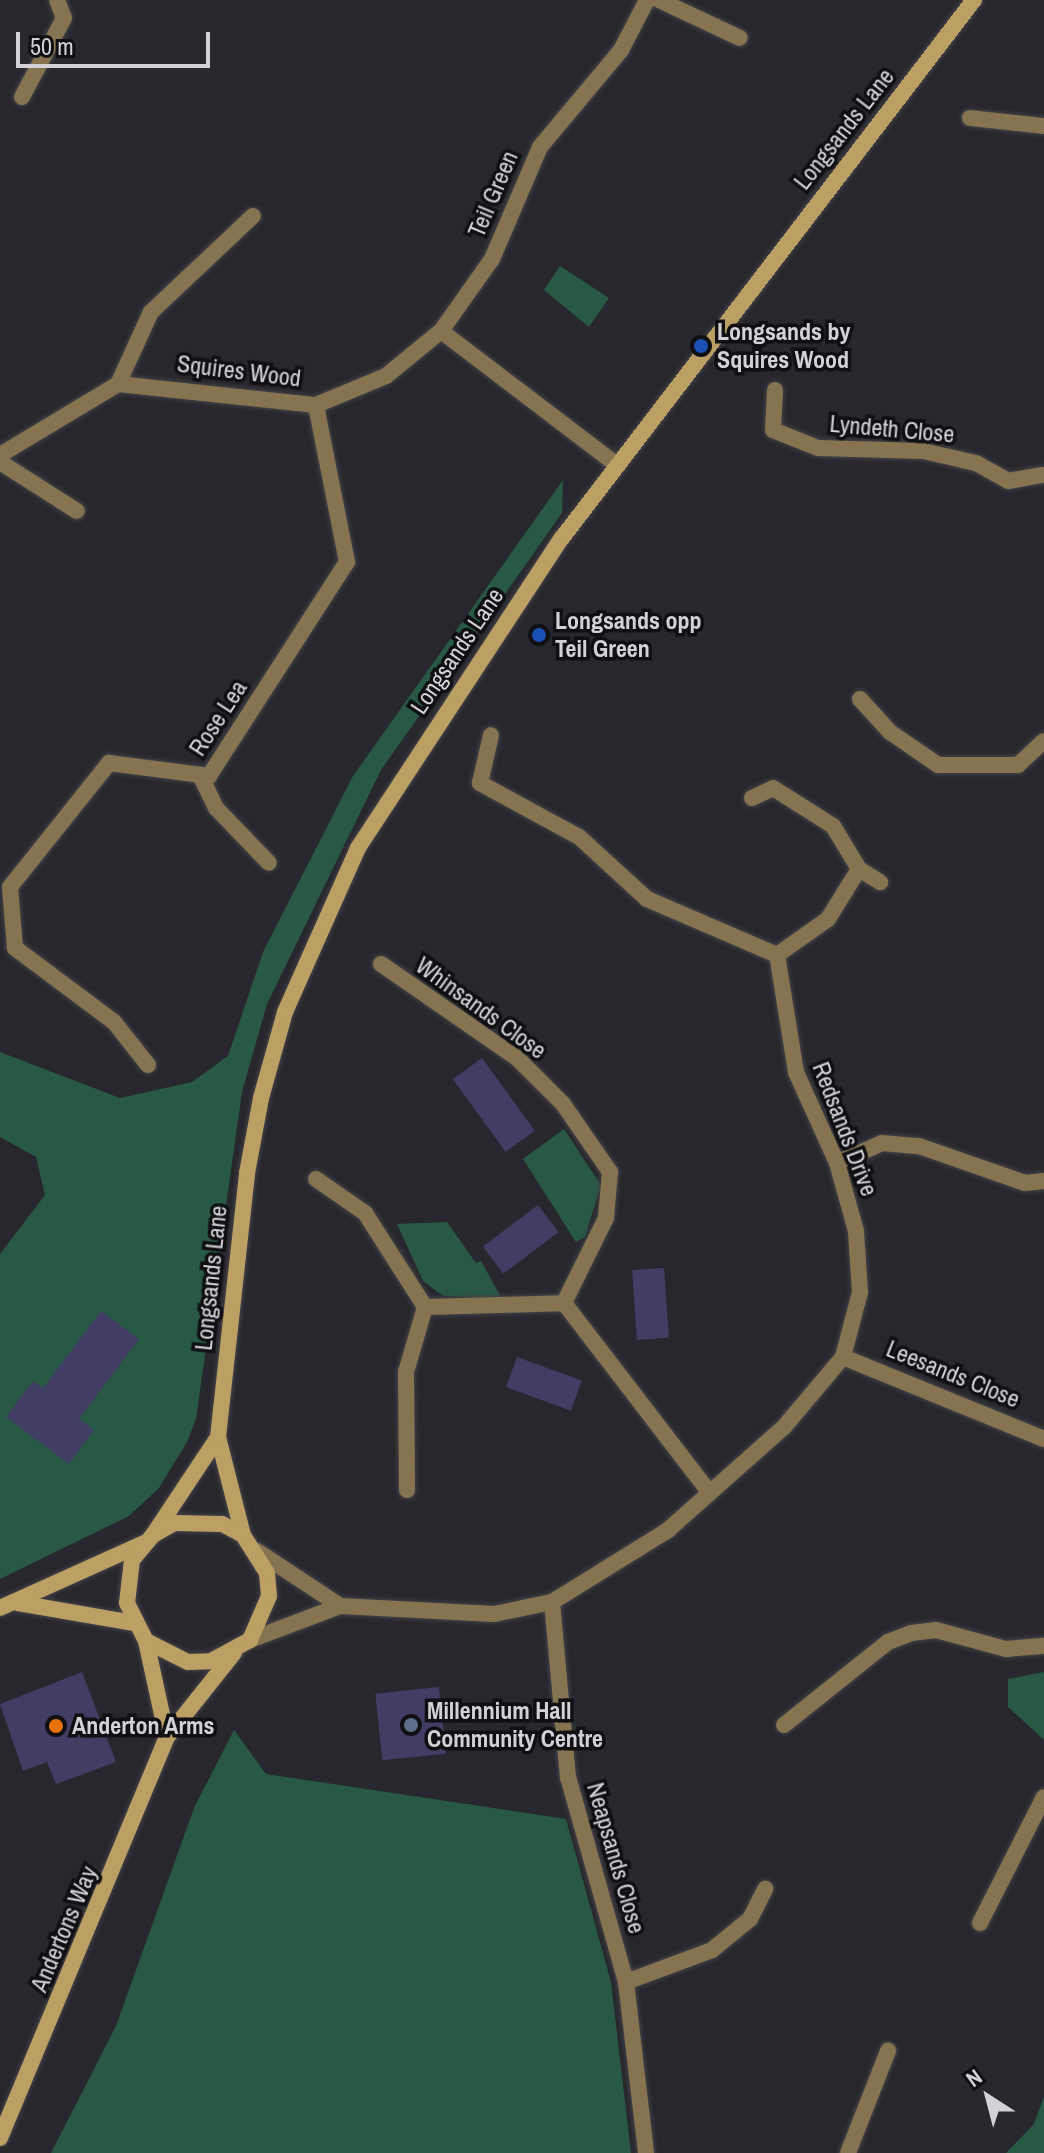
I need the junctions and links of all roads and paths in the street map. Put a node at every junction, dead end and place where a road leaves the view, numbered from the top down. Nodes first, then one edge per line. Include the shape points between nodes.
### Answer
1 (57, 0) edge
2 (647, 0) edge
3 (659, 0) edge
4 (974, 0) edge
5 (740, 38) dead end
6 (22, 97) dead end
7 (970, 118) dead end
8 (1044, 126) edge
9 (253, 216) dead end
10 (441, 331) junction
11 (118, 384) junction
12 (775, 390) dead end
13 (316, 405) junction
14 (0, 455) edge
15 (0, 462) edge
16 (617, 465) junction
17 (1043, 477) edge
18 (77, 511) dead end
19 (860, 699) dead end
20 (491, 735) dead end
21 (1044, 741) edge
22 (200, 775) junction
23 (752, 798) dead end
24 (269, 863) dead end
25 (859, 869) junction
26 (880, 882) dead end
27 (777, 955) junction
28 (381, 964) dead end
29 (148, 1065) dead end
30 (837, 1163) junction
31 (316, 1179) dead end
32 (1044, 1181) edge
33 (564, 1303) junction
34 (425, 1307) junction
35 (843, 1357) junction
36 (218, 1437) junction
37 (1044, 1439) edge
38 (407, 1490) dead end
39 (709, 1492) junction
40 (243, 1535) junction
41 (149, 1538) junction
42 (257, 1551) junction
43 (552, 1602) junction
44 (18, 1603) junction
45 (340, 1606) junction
46 (0, 1608) edge
47 (134, 1623) junction
48 (250, 1640) junction
49 (146, 1641) junction
50 (1044, 1646) edge
51 (234, 1653) junction
52 (784, 1725) dead end
53 (167, 1737) junction
54 (1044, 1797) edge
55 (765, 1889) dead end
56 (980, 1923) dead end
57 (626, 1982) junction
58 (888, 2051) dead end
59 (0, 2138) edge
60 (646, 2153) edge
61 (848, 2153) edge

1 - 6 street via 64,18
2 - 10 street, Teil Green via 621,50 540,147 492,259
3 - 5 street
4 - 16 main road, Longsands Lane
7 - 8 street
9 - 11 street via 151,312
10 - 13 street, Squires Wood via 386,376
10 - 16 street
11 - 13 street, Squires Wood
11 - 14 street
12 - 17 street, Lyndeth Close via 773,430 818,448 923,451 976,463 1008,481
13 - 22 street, Rose Lea via 347,562 209,776
15 - 18 street
16 - 36 main road, Longsands Lane via 396,783 319,927 285,1012 255,1128
19 - 21 street via 890,732 938,765 1018,765
20 - 27 street via 480,783 579,837 647,899
22 - 24 street via 216,808
22 - 29 street, Rose Lea via 109,763 10,887 15,948 114,1022
23 - 25 street via 773,788 833,826
25 - 26 street
25 - 27 street via 828,919
27 - 30 street, Redsands Drive via 796,1072
28 - 33 street, Whinsands Close via 517,1058 563,1104 610,1172 606,1218
30 - 32 street via 882,1143 919,1146 1025,1183
30 - 35 street, Redsands Drive via 856,1231 860,1292
31 - 34 street via 365,1213
33 - 34 street
33 - 39 street
34 - 38 street via 406,1372
35 - 37 street, Leesands Close
35 - 39 street, Redsands Drive via 784,1427
36 - 40 main road, Longsands Lane
36 - 41 main road, Longsands Lane
39 - 43 street, Redsands Drive via 668,1530
40 - 41 main road via 198,1519
40 - 42 main road
41 - 44 main road
41 - 47 main road via 126,1581
42 - 45 street
42 - 48 main road via 269,1596
43 - 45 street, Redsands Drive via 494,1614
43 - 57 street, Neapsands Close via 568,1777
44 - 46 main road
44 - 47 main road
45 - 48 street, Redsands Drive
47 - 49 main road
48 - 51 main road
49 - 51 main road via 188,1662
49 - 53 main road
50 - 52 street via 1006,1649 936,1630 911,1633 888,1642
51 - 53 main road, Andertons Way
53 - 59 main road, Andertons Way
54 - 56 street
55 - 57 street via 750,1919 712,1950
57 - 60 street, Neapsands Close
58 - 61 street

